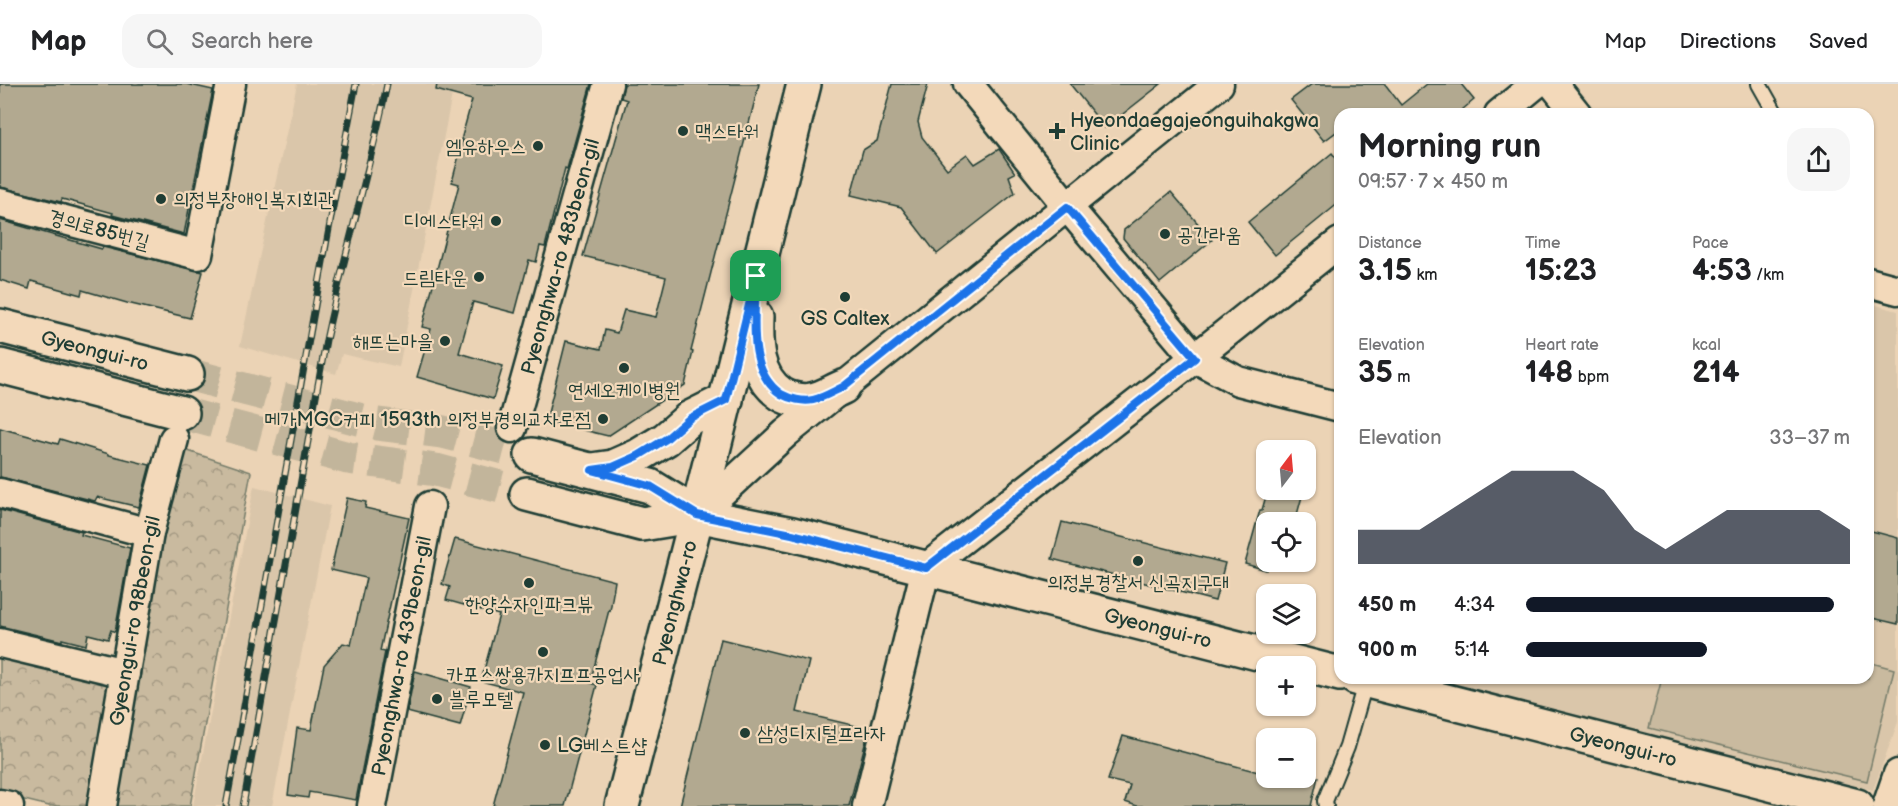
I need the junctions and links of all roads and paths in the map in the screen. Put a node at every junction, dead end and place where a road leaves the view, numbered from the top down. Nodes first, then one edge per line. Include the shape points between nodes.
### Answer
1 (231, 84) edge
2 (608, 84) edge
3 (804, 84) edge
4 (968, 84) edge
5 (1219, 84) edge
6 (1536, 84) edge
7 (1553, 84) edge
8 (1759, 84) edge
9 (1506, 108) edge
10 (1572, 108) edge
11 (1773, 108) edge
12 (0, 203) edge
13 (1067, 207) junction
14 (1334, 247) edge
15 (756, 276) junction
16 (1874, 284) edge
17 (1898, 290) edge
18 (0, 326) edge
19 (1195, 358) junction
20 (0, 366) edge
21 (187, 374) tunnel mouth
22 (843, 387) junction
23 (726, 400) junction
24 (1334, 405) edge
25 (178, 426) joint
26 (512, 428) dead end
27 (532, 455) tunnel mouth
28 (592, 470) junction
29 (0, 493) edge
30 (527, 494) tunnel mouth
31 (430, 506) dead end
32 (697, 515) junction
33 (149, 533) junction
34 (926, 568) junction
35 (0, 643) edge
36 (1334, 670) edge
37 (125, 673) junction
38 (1366, 684) edge
39 (1387, 684) edge
40 (1898, 774) edge
41 (0, 804) edge
42 (9, 806) edge
43 (102, 806) edge
44 (372, 806) edge
45 (622, 806) edge
46 (867, 806) edge
47 (1326, 806) edge
48 (1857, 806) edge
49 (1887, 806) edge

1 - 12 street, 경의로85번길 via 198,255
2 - 26 street, Pyeonghwa-ro 483beon-gil
3 - 15 street, Pyeonghwa-ro
4 - 13 street
5 - 13 street
6 - 9 street
7 - 10 street
8 - 11 lane
13 - 19 street
13 - 22 street
14 - 19 street
15 - 22 street via 755,343 769,383 786,397 798,400 813,400
15 - 23 street, Pyeonghwa-ro
16 - 17 street
18 - 21 street, Gyeongui-ro
19 - 24 street via 1238,381
19 - 34 street
20 - 25 street, Gyeongui-ro
22 - 32 street
23 - 28 street via 690,418 638,456 613,467
23 - 32 street, Pyeonghwa-ro
25 - 33 street, Gyeongui-ro 98beon-gil
27 - 28 street, Gyeongui-ro
28 - 32 street, Gyeongui-ro via 650,486
29 - 33 street
30 - 32 street, Gyeongui-ro via 642,524
31 - 44 street, Pyeonghwa-ro 439beon-gil
32 - 34 street, Gyeongui-ro
32 - 45 street, Pyeonghwa-ro
33 - 37 street, Gyeongui-ro 98beon-gil
34 - 36 street, Gyeongui-ro
34 - 46 street
35 - 37 street
37 - 43 street, Gyeongui-ro 98beon-gil
38 - 47 lane
39 - 48 street, Gyeongui-ro
40 - 49 street
41 - 42 street

